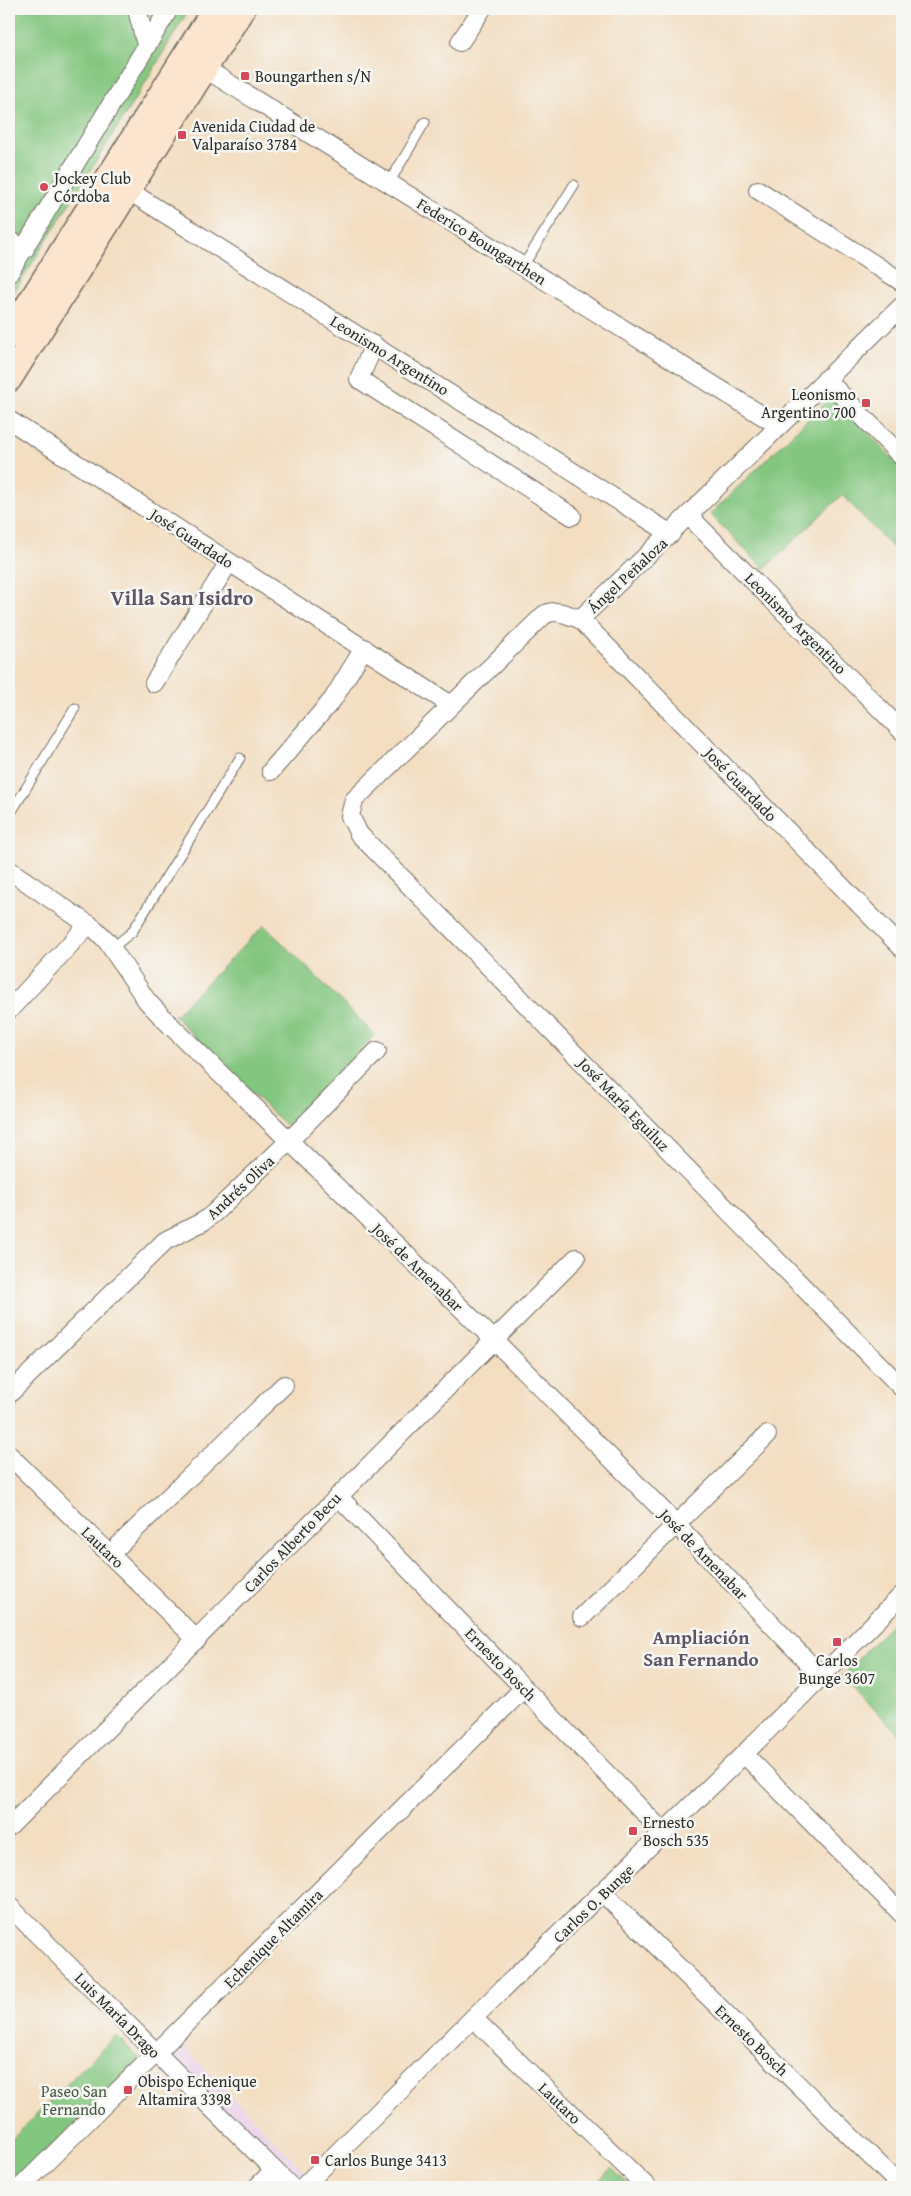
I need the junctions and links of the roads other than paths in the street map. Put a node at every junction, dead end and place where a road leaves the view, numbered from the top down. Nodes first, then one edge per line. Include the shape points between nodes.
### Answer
1 (137, 9) edge
2 (169, 9) edge
3 (215, 9) edge
4 (242, 9) edge
5 (482, 9) edge
6 (460, 42) dead end
7 (146, 45) junction
8 (195, 62) junction
9 (426, 122) dead end
10 (389, 183) junction
11 (118, 184) junction
12 (574, 185) dead end
13 (758, 190) dead end
14 (9, 240) edge
15 (25, 250) junction
16 (523, 266) junction
17 (9, 274) edge
18 (902, 282) edge
19 (902, 306) edge
20 (9, 336) edge
21 (374, 345) junction
22 (826, 379) junction
23 (9, 380) edge
24 (9, 420) edge
25 (779, 426) junction
26 (902, 457) edge
27 (572, 516) dead end
28 (689, 516) junction
29 (671, 534) junction
30 (229, 562) junction
31 (580, 619) junction
32 (364, 648) junction
33 (154, 683) dead end
34 (451, 704) junction
35 (75, 708) dead end
36 (902, 731) edge
37 (240, 758) dead end
38 (271, 771) dead end
39 (9, 816) edge
40 (350, 816) joint
41 (9, 870) edge
42 (89, 924) junction
43 (112, 948) junction
44 (902, 948) edge
45 (9, 1010) edge
46 (377, 1051) dead end
47 (288, 1142) junction
48 (576, 1258) dead end
49 (494, 1340) junction
50 (284, 1385) dead end
51 (902, 1388) edge
52 (9, 1394) edge
53 (767, 1434) dead end
54 (9, 1455) edge
55 (338, 1496) junction
56 (675, 1523) junction
57 (110, 1554) junction
58 (902, 1595) edge
59 (582, 1617) dead end
60 (197, 1640) junction
61 (821, 1676) junction
62 (524, 1688) junction
63 (744, 1754) junction
64 (9, 1828) edge
65 (664, 1833) junction
66 (603, 1893) junction
67 (9, 1906) edge
68 (902, 1914) edge
69 (473, 2018) junction
70 (156, 2054) junction
71 (274, 2170) junction
72 (21, 2187) edge
73 (257, 2187) edge
74 (291, 2187) edge
75 (303, 2187) edge
76 (648, 2187) edge
77 (902, 2187) edge

1 - 7 street
2 - 7 street
3 - 8 main road
4 - 8 main road
5 - 6 street
7 - 15 street
8 - 10 street, Federico Boungarthen
8 - 11 main road
9 - 10 lane
10 - 16 street, Federico Boungarthen
11 - 20 main road
11 - 21 street, Leonismo Argentino
11 - 23 main road
12 - 16 lane
13 - 18 street
14 - 15 street
15 - 17 street
16 - 25 street, Federico Boungarthen
19 - 22 street, Ángel Peñaloza
21 - 27 street via 359,379
21 - 29 street, Leonismo Argentino
22 - 25 street, Ángel Peñaloza
22 - 26 street
24 - 30 street, José Guardado
25 - 28 street, Ángel Peñaloza
28 - 29 street, Ángel Peñaloza
28 - 36 street, Leonismo Argentino
29 - 31 street, Ángel Peñaloza
30 - 32 street, José Guardado
30 - 33 street
31 - 34 street, Ángel Peñaloza via 550,611
31 - 44 street, José Guardado
32 - 34 street, José Guardado
32 - 38 street via 333,699
34 - 40 street, Ángel Peñaloza via 354,800
35 - 39 lane
37 - 43 lane via 132,932
40 - 51 street, José María Eguiluz via 359,834
41 - 42 street, José de Amenabar
42 - 43 street, José de Amenabar
42 - 45 street
43 - 47 street, José de Amenabar via 147,1001
46 - 47 street, Andrés Oliva
47 - 49 street, José de Amenabar
47 - 52 street, Andrés Oliva via 214,1213 165,1241
48 - 49 street, Carlos Alberto Becu
49 - 55 street, Carlos Alberto Becu
49 - 56 street, José de Amenabar
50 - 57 street
53 - 56 street
54 - 57 street, Lautaro
55 - 60 street, Carlos Alberto Becu
55 - 62 street, Ernesto Bosch
56 - 59 street
56 - 61 street, José de Amenabar
57 - 60 street, Lautaro
58 - 61 street, Carlos O. Bunge
60 - 64 street, Carlos Alberto Becu
61 - 63 street, Carlos O. Bunge
62 - 65 street, Ernesto Bosch
62 - 70 street, Echenique Altamira
63 - 65 street, Carlos O. Bunge
63 - 68 street
65 - 66 street, Carlos O. Bunge
66 - 69 street, Carlos O. Bunge
66 - 77 street, Ernesto Bosch
67 - 70 street, Luis María Drago
69 - 75 street, Carlos O. Bunge
69 - 76 street, Lautaro
70 - 71 street, Luis María Drago
70 - 72 street, Echenique Altamira
71 - 73 street
71 - 74 street, Luis María Drago

